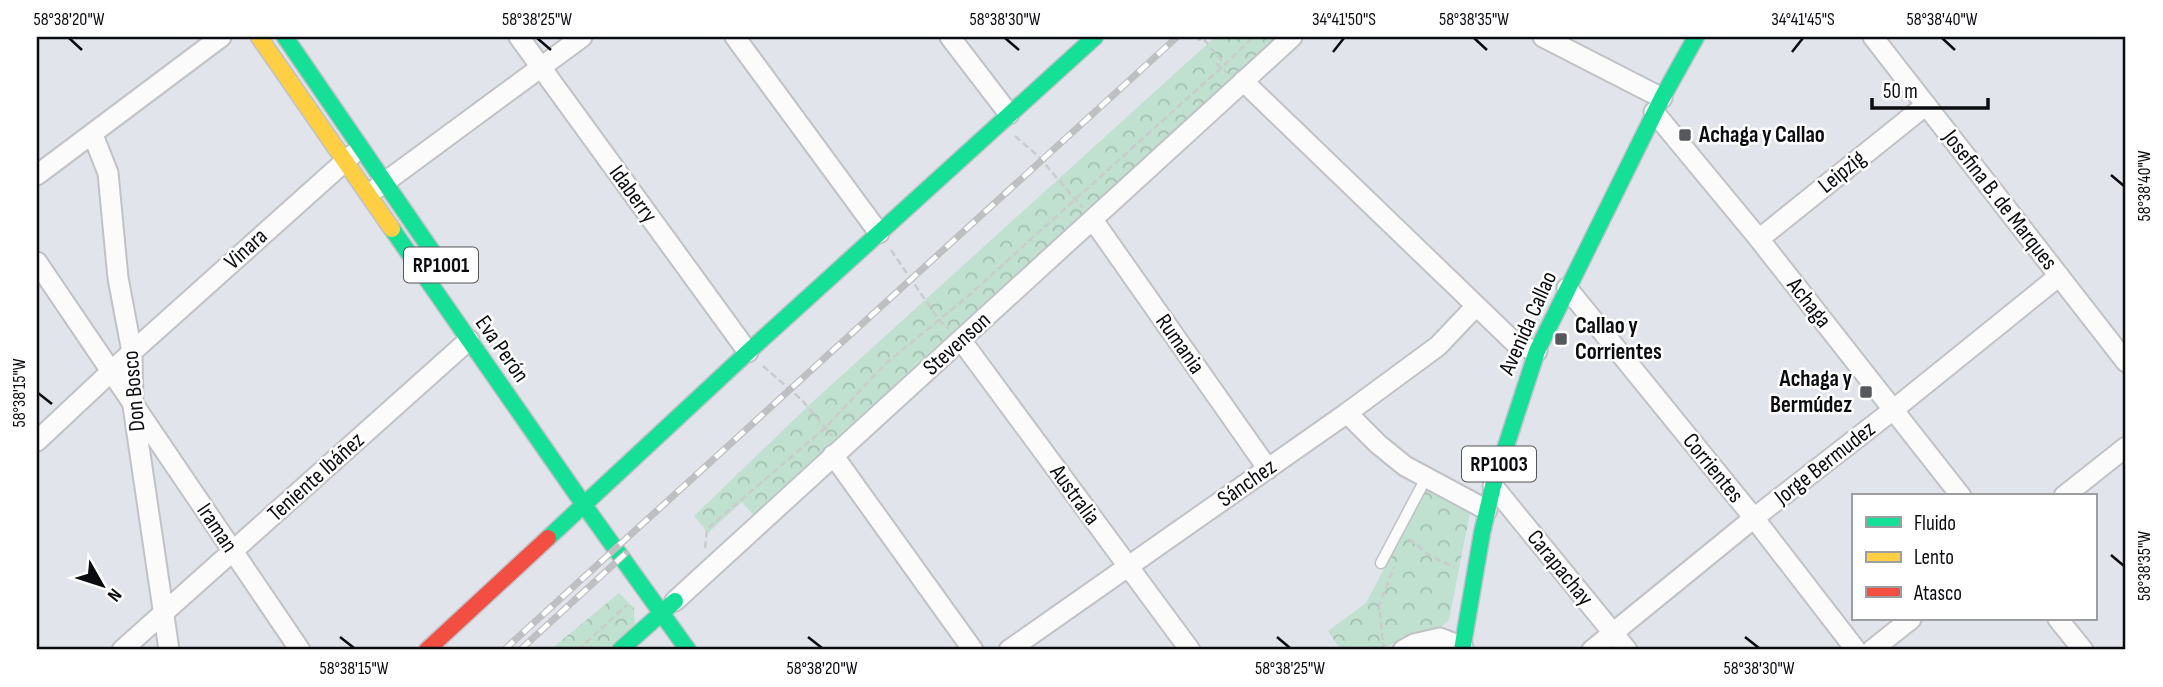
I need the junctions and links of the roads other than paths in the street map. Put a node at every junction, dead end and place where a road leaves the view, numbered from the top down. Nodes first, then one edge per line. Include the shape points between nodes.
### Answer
1 (222, 37) edge
2 (259, 37) edge
3 (285, 37) edge
4 (519, 37) edge
5 (582, 37) edge
6 (735, 37) edge
7 (950, 37) edge
8 (1095, 37) edge
9 (1292, 37) edge
10 (1543, 37) edge
11 (1696, 37) edge
12 (1873, 37) edge
13 (541, 67) junction
14 (1243, 81) junction
15 (1658, 105) junction
16 (1926, 105) junction
17 (1004, 118) junction
18 (93, 135) junction
19 (361, 148) junction
20 (344, 162) junction
21 (37, 175) edge
22 (384, 182) junction
23 (367, 195) junction
24 (1093, 220) junction
25 (879, 233) junction
26 (1759, 239) junction
27 (37, 262) edge
28 (2059, 276) junction
29 (455, 286) dead end
30 (1567, 288) junction
31 (1476, 306) junction
32 (469, 340) junction
33 (961, 340) junction
34 (1536, 351) junction
35 (132, 352) junction
36 (748, 352) junction
37 (2126, 362) edge
38 (111, 373) junction
39 (133, 406) junction
40 (1893, 410) junction
41 (1347, 413) junction
42 (37, 441) edge
43 (2126, 447) edge
44 (837, 451) junction
45 (1268, 469) junction
46 (1426, 478) junction
47 (1493, 486) junction
48 (1959, 494) edge
49 (2067, 494) edge
50 (593, 496) junction
51 (1487, 510) junction
52 (1754, 518) junction
53 (233, 552) junction
54 (1381, 563) dead end
55 (1127, 566) junction
56 (671, 604) junction
57 (163, 613) junction
58 (1910, 620) edge
59 (2059, 620) edge
60 (1613, 632) junction
61 (1462, 649) edge
62 (122, 650) edge
63 (169, 650) edge
64 (300, 650) edge
65 (427, 650) edge
66 (620, 650) edge
67 (688, 650) edge
68 (973, 650) edge
69 (1009, 650) edge
70 (1190, 650) edge
71 (1404, 650) edge
72 (1592, 650) edge
73 (1627, 650) edge
74 (1856, 650) edge
75 (1872, 650) edge
76 (2083, 650) edge

1 - 18 street
2 - 20 main road, Eva Perón / RP1001
3 - 19 main road, RP1001
4 - 13 street, Idaberry
5 - 13 street
6 - 25 street
7 - 17 street
8 - 17 main road
9 - 14 street, Stevenson
10 - 15 street, Achaga
11 - 15 main road, Avenida Callao / RP1003
12 - 16 street, Josefina B. de Marques
13 - 22 street
13 - 36 street, Idaberry
14 - 24 street, Stevenson
14 - 31 street
15 - 26 street, Achaga
15 - 30 main road, Avenida Callao / RP1003
16 - 26 street, Leipzig
16 - 28 street, Josefina B. de Marques
17 - 25 main road
18 - 21 street
18 - 35 street, Don Bosco via 108,173 118,278
19 - 20 street, Vinara
19 - 22 main road, RP1001
20 - 23 main road, Eva Perón / RP1001
20 - 35 street, Vinara
22 - 23 street
22 - 29 main road, RP1001
23 - 32 main road, Eva Perón / RP1001
24 - 33 street, Stevenson
24 - 45 street, Rumania
25 - 36 main road
26 - 40 street, Achaga
27 - 38 street, Iraman
28 - 37 street, Josefina B. de Marques
28 - 40 street, Jorge Bermudez
30 - 34 main road, Avenida Callao / RP1003
30 - 52 street, Corrientes
31 - 34 street via 1516,344
31 - 41 street, Sánchez via 1438,346
32 - 50 main road, Eva Perón / RP1001
32 - 53 street, Teniente Ibáñez
33 - 44 street, Stevenson
33 - 55 street, Australia
34 - 47 main road, Avenida Callao / RP1003
35 - 38 street, Vinara
35 - 39 street, Don Bosco
36 - 50 main road
38 - 39 street, Iraman
38 - 42 street, Vinara
39 - 53 street, Iraman
39 - 57 street, Don Bosco
40 - 48 street, Achaga
40 - 52 street, Jorge Bermudez
41 - 45 street, Sánchez
41 - 46 street via 1378,444
43 - 49 street
44 - 56 street, Stevenson
44 - 68 street
45 - 55 street, Sánchez
46 - 51 street
46 - 54 lane
47 - 51 main road, Avenida Callao / RP1003
47 - 60 street, Carapachay
50 - 56 main road, Eva Perón / RP1001
50 - 65 main road
51 - 61 main road, Avenida Callao / RP1003
52 - 60 street, Jorge Bermudez
52 - 74 street, Corrientes
53 - 57 street, Teniente Ibáñez
53 - 64 street, Iraman
55 - 69 street, Sánchez
55 - 70 street, Australia
56 - 66 main road, Stevenson
56 - 67 main road, Eva Perón / RP1001
57 - 62 street, Teniente Ibáñez
57 - 63 street, Don Bosco
58 - 75 street
59 - 76 street
60 - 72 street, Jorge Bermudez
60 - 73 street, Carapachay
61 - 71 street via 1440,638

